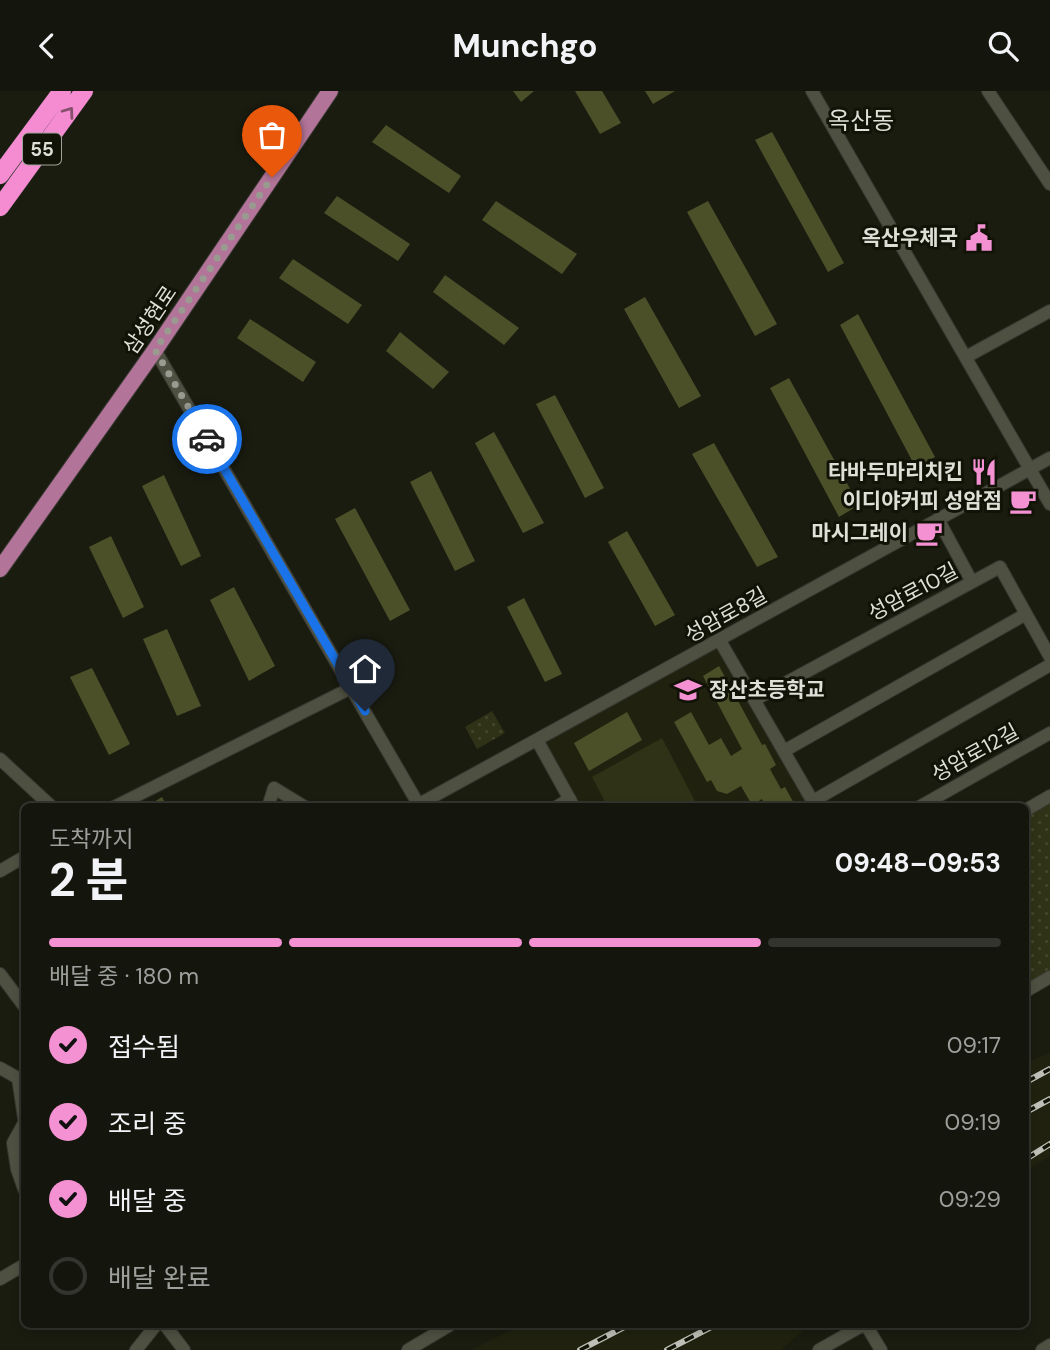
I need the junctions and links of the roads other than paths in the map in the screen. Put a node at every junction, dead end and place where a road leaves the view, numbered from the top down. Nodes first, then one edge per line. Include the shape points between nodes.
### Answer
1 (62, 91) edge
2 (84, 91) edge
3 (330, 91) edge
4 (811, 91) edge
5 (988, 91) edge
6 (1050, 156) edge
7 (1039, 166) junction
8 (0, 175) edge
9 (1050, 184) edge
10 (0, 207) edge
11 (1050, 311) edge
12 (155, 350) junction
13 (966, 357) junction
14 (1050, 458) edge
15 (1031, 468) junction
16 (1050, 504) edge
17 (938, 519) junction
18 (0, 569) edge
19 (972, 582) junction
20 (1026, 614) junction
21 (720, 641) junction
22 (1050, 657) edge
23 (1050, 665) edge
24 (351, 688) junction
25 (754, 700) junction
26 (1050, 733) edge
27 (537, 740) junction
28 (784, 751) junction
29 (0, 759) edge
30 (1050, 796) edge
31 (48, 803) edge
32 (122, 803) edge
33 (269, 803) edge
34 (298, 803) edge
35 (416, 803) edge
36 (423, 803) edge
37 (572, 803) edge
38 (813, 803) edge
39 (816, 803) edge
40 (926, 803) edge
41 (1029, 808) edge
42 (21, 859) edge
43 (0, 871) edge
44 (0, 974) edge
45 (1050, 977) edge
46 (1029, 989) edge
47 (21, 1002) edge
48 (0, 1068) edge
49 (21, 1100) edge
50 (21, 1126) edge
51 (21, 1138) edge
52 (12, 1143) junction
53 (0, 1150) edge
54 (21, 1180) edge
55 (21, 1267) edge
56 (0, 1279) edge
57 (154, 1328) edge
58 (167, 1328) edge
59 (445, 1328) edge
60 (859, 1328) edge
61 (867, 1328) edge
62 (1050, 1345) edge
63 (136, 1350) edge
64 (184, 1350) edge
65 (408, 1350) edge
66 (819, 1350) edge
67 (881, 1350) edge
68 (1042, 1350) edge

1 - 8 highway, 55
10 -> 2 highway, 55
3 - 12 main road, 삼성현로
4 - 13 street
5 - 7 street
6 - 7 street
7 - 9 street
11 - 13 street
12 - 18 main road, 삼성현로
12 - 24 street
13 - 15 street
14 - 15 street, 성암로8길
15 - 16 street
15 - 17 street, 성암로8길
17 - 19 street
17 - 21 street, 성암로8길
19 - 20 street, 성암로10길 via 1000,567
19 - 25 street, 성암로10길
20 - 22 street, 성암로10길
20 - 28 street
21 - 25 street
21 - 27 street, 성암로8길
23 - 39 street
24 - 32 street
24 - 35 street
25 - 28 street
26 - 40 street, 성암로12길
27 - 36 street, 성암로8길
27 - 37 street
28 - 38 street
29 - 31 street
30 - 41 street
33 - 34 street via 274,788
42 - 43 street
44 - 47 street
45 - 46 street
48 - 49 street via 18,1078
50 - 52 street
51 - 52 street
52 - 53 street
52 - 54 street
55 - 56 street
57 - 63 street
58 - 64 street
59 - 65 street
60 - 66 street
61 - 67 street
62 - 68 street

